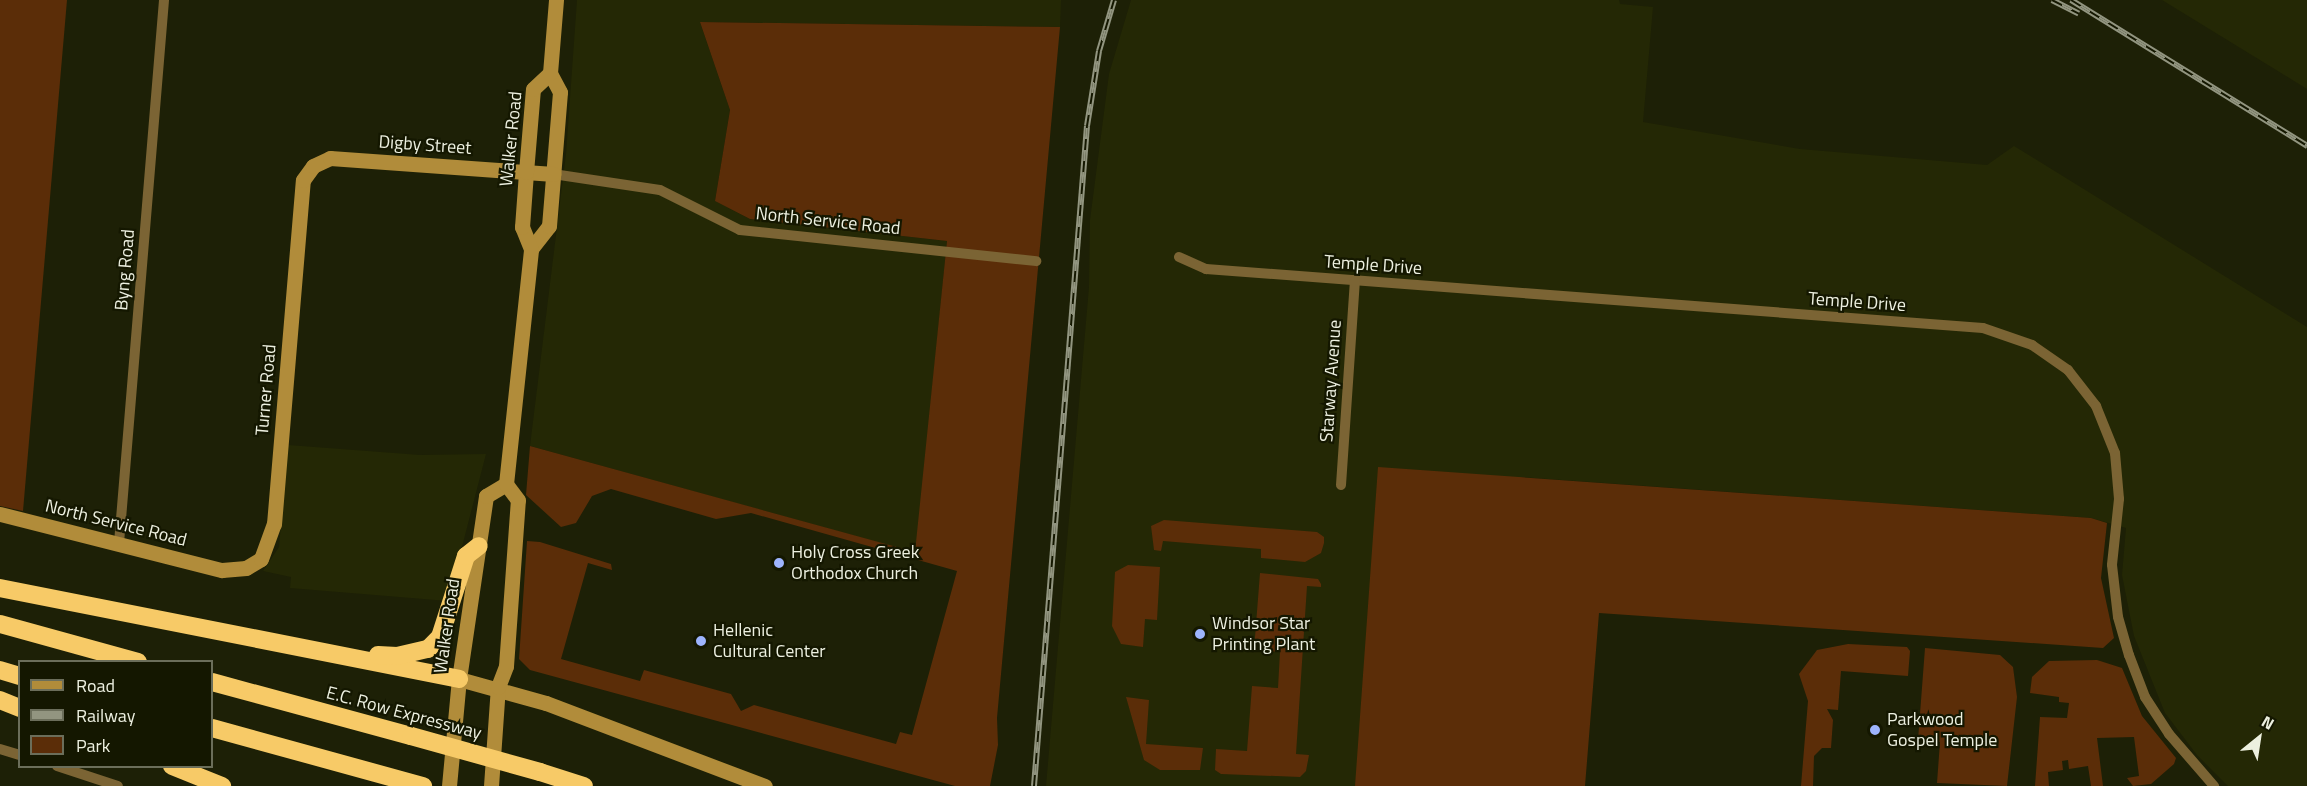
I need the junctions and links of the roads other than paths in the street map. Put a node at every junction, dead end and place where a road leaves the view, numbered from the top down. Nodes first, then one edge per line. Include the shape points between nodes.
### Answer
1 (164, 0) edge
2 (556, 0) edge
3 (549, 74) junction
4 (526, 172) junction
5 (553, 174) junction
6 (303, 180) joint
7 (531, 249) junction
8 (1179, 257) dead end
9 (1036, 261) dead end
10 (1354, 280) junction
11 (506, 484) junction
12 (1341, 485) dead end
13 (0, 514) edge
14 (119, 543) junction
15 (479, 546) junction
16 (222, 570) joint
17 (0, 588) edge
18 (0, 624) edge
19 (306, 649) junction
20 (131, 660) edge
21 (0, 670) edge
22 (18, 675) edge
23 (459, 678) junction
24 (213, 681) edge
25 (498, 687) junction
26 (0, 700) edge
27 (18, 707) edge
28 (213, 728) edge
29 (0, 749) edge
30 (18, 754) edge
31 (63, 768) edge
32 (177, 768) edge
33 (417, 784) edge
34 (111, 785) edge
35 (222, 786) edge
36 (449, 786) edge
37 (491, 786) edge
38 (584, 786) edge
39 (765, 786) edge
40 (2214, 786) edge

1 - 14 street, Byng Road
2 - 3 main road
3 - 4 main road, Walker Road via 533,89
3 - 5 main road via 560,92
4 - 5 main road, Digby Street
4 - 6 main road, Digby Street via 330,158 313,166
4 - 7 main road, Walker Road via 522,227
5 - 7 main road via 549,226
5 - 9 street, North Service Road via 660,190 740,230
6 - 16 main road, Turner Road via 274,524 261,559 246,568
7 - 11 main road, Walker Road
8 - 10 street, Temple Drive via 1206,269
10 - 12 street, Starway Avenue
10 - 40 street, Temple Drive via 1983,328 2032,345 2068,370 2096,406 2115,453 2119,499 2112,566 2118,617 2129,655 2145,697 2169,734
11 - 15 main road, Walker Road via 486,496
11 - 25 main road via 519,500 506,666
13 - 14 main road, North Service Road
14 - 16 main road, North Service Road
15 - 19 highway via 466,556 445,625 428,649 397,656
15 - 23 main road, Walker Road
17 - 19 highway
18 - 20 highway
19 - 23 highway
21 - 22 highway
23 - 25 main road
23 - 36 main road, Walker Road
24 - 38 highway, E.C. Row Expressway, bridge
25 - 37 main road
25 - 39 main road
26 - 27 highway
28 - 33 highway
29 - 30 street
31 - 34 street
32 - 35 highway

